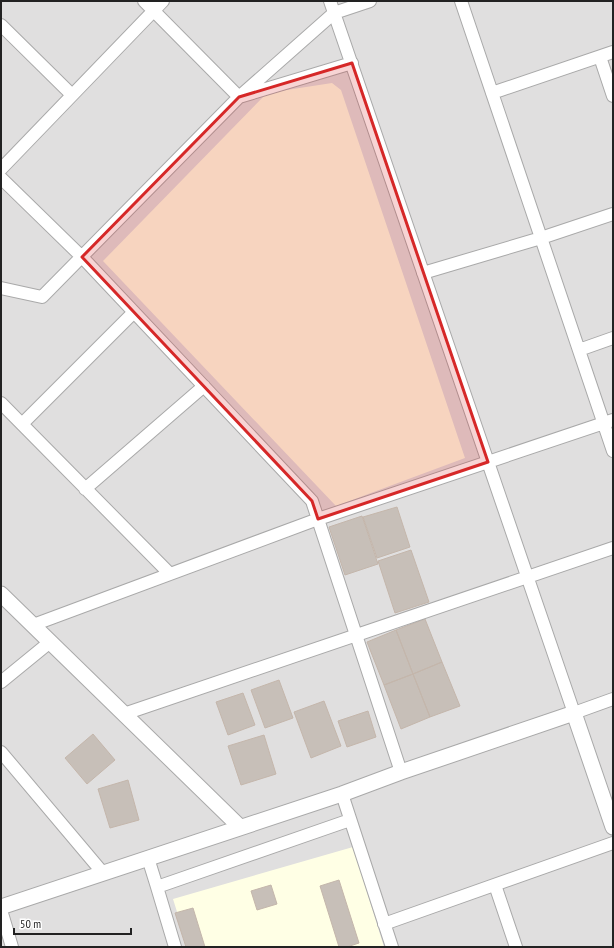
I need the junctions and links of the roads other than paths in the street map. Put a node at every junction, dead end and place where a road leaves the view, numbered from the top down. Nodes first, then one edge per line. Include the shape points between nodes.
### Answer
1 (144, 1) edge
2 (163, 1) edge
3 (330, 1) edge
4 (370, 1) edge
5 (461, 1) edge
6 (153, 11) junction
7 (334, 13) junction
8 (1, 25) edge
9 (613, 52) edge
10 (600, 57) junction
11 (352, 64) junction
12 (492, 93) junction
13 (72, 95) junction
14 (613, 96) edge
15 (239, 97) junction
16 (1, 168) edge
17 (1, 178) edge
18 (613, 214) edge
19 (541, 238) junction
20 (82, 257) junction
21 (423, 273) junction
22 (1, 288) edge
23 (134, 312) junction
24 (613, 338) edge
25 (579, 350) junction
26 (204, 386) junction
27 (1, 403) edge
28 (608, 421) edge
29 (22, 424) junction
30 (613, 451) edge
31 (488, 462) junction
32 (85, 489) junction
33 (318, 519) junction
34 (613, 548) edge
35 (170, 574) junction
36 (527, 577) junction
37 (1, 594) edge
38 (33, 625) junction
39 (356, 636) junction
40 (50, 642) junction
41 (1, 682) edge
42 (613, 700) edge
43 (574, 713) junction
44 (124, 714) junction
45 (1, 752) edge
46 (401, 772) junction
47 (342, 794) junction
48 (350, 820) junction
49 (613, 826) edge
50 (240, 827) junction
51 (613, 843) edge
52 (148, 858) junction
53 (103, 873) junction
54 (495, 885) junction
55 (157, 887) junction
56 (1, 907) edge
57 (1, 910) edge
58 (384, 924) junction
59 (12, 947) edge
60 (175, 947) edge
61 (392, 947) edge
62 (516, 947) edge

1 - 6 street
2 - 6 street
3 - 7 street
4 - 7 street
5 - 12 street
6 - 13 street
6 - 15 street
7 - 11 street
7 - 15 street
8 - 13 street
9 - 10 street
10 - 12 street
10 - 14 street
11 - 15 street
11 - 21 street
12 - 19 street
13 - 16 street
15 - 20 street
17 - 20 street
18 - 19 street
19 - 21 street
19 - 25 street
20 - 22 street via 42,297
20 - 23 street
21 - 31 street
23 - 26 street
23 - 29 street
24 - 25 street
25 - 28 street
26 - 32 street
26 - 33 street via 312,501
27 - 29 street
28 - 30 street
28 - 31 street
29 - 32 street
31 - 33 street
31 - 36 street
32 - 35 street
33 - 35 street
33 - 39 street
34 - 36 street
35 - 38 street
36 - 39 street
36 - 43 street
37 - 38 street
38 - 40 street
39 - 44 street
39 - 46 street
40 - 41 street
40 - 44 street
42 - 43 street
43 - 46 street
43 - 49 street
44 - 50 street
45 - 53 street
46 - 47 street
47 - 48 street
47 - 50 street
48 - 55 street
48 - 58 street
50 - 52 street
51 - 54 street
52 - 53 street
52 - 55 street
53 - 56 street
54 - 58 street
54 - 62 street
55 - 60 street
57 - 59 street
58 - 61 street

